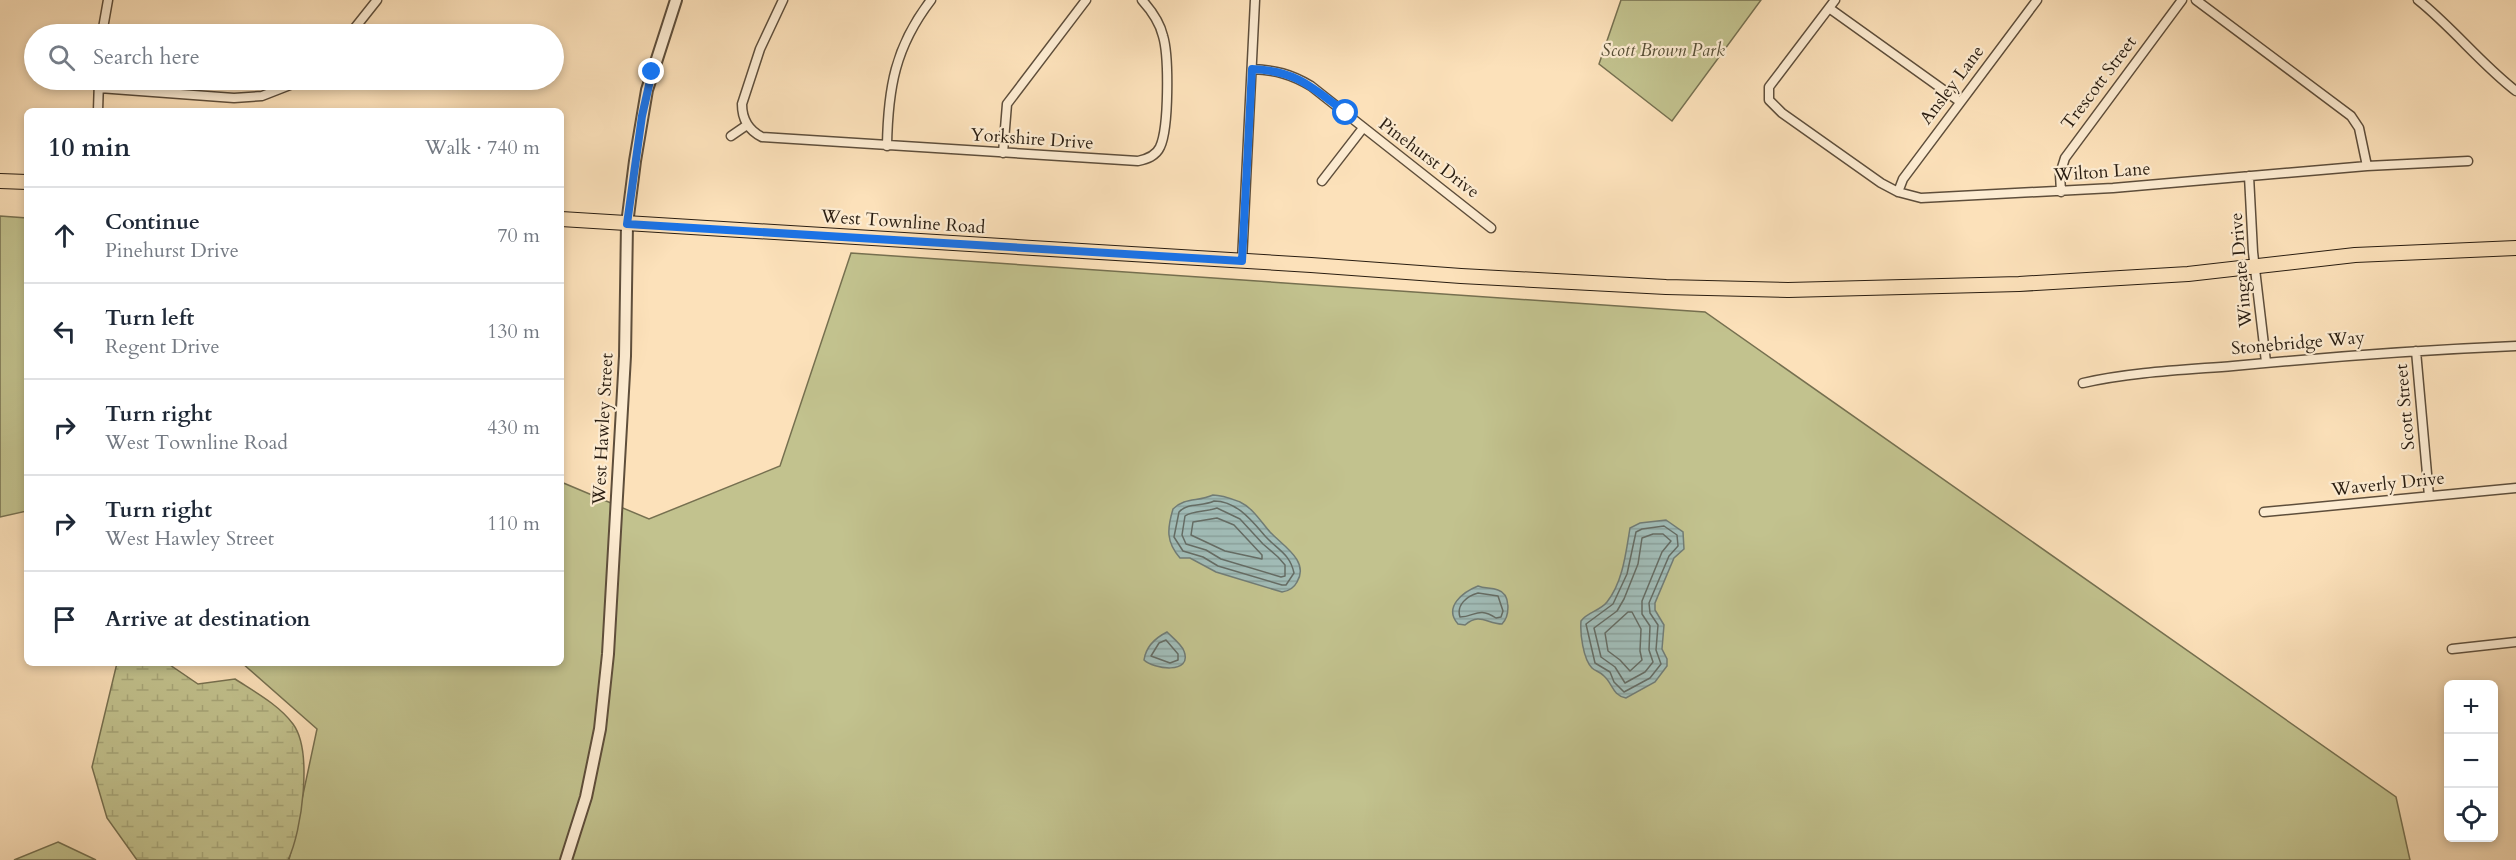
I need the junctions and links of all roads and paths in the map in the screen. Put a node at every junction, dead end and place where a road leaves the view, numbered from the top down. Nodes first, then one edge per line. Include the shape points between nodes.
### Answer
1 (108, 0) edge
2 (377, 0) edge
3 (676, 0) edge
4 (783, 0) edge
5 (931, 0) edge
6 (1086, 0) edge
7 (1142, 0) edge
8 (1255, 0) edge
9 (2182, 0) edge
10 (2196, 0) edge
11 (2418, 0) edge
12 (2031, 2) edge
13 (1832, 4) edge
14 (104, 24) edge
15 (358, 24) edge
16 (1252, 69) junction
17 (99, 90) edge
18 (157, 90) edge
19 (277, 90) edge
20 (2516, 91) edge
21 (1959, 101) junction
22 (98, 108) edge
23 (747, 125) junction
24 (1363, 128) junction
25 (731, 136) dead end
26 (887, 146) junction
27 (1003, 153) junction
28 (2468, 161) dead end
29 (2367, 166) junction
30 (2249, 176) junction
31 (0, 181) edge
32 (1322, 181) dead end
33 (24, 182) edge
34 (1898, 192) junction
35 (2061, 192) junction
36 (564, 219) edge
37 (627, 224) junction
38 (1491, 228) dead end
39 (2516, 248) edge
40 (1242, 261) junction
41 (2256, 265) junction
42 (2516, 346) edge
43 (2416, 351) junction
44 (2266, 362) junction
45 (2083, 383) dead end
46 (2516, 488) edge
47 (2429, 496) junction
48 (2264, 512) dead end
49 (2516, 642) edge
50 (2452, 649) dead end
51 (566, 860) edge

1 - 14 street
2 - 15 street
3 - 37 street, West Hawley Street via 647,90
4 - 23 street via 760,49 742,104
5 - 26 street via 908,34 895,67
6 - 27 street via 1007,104
7 - 27 street, Yorkshire Drive via 1163,35 1168,61 1164,133 1158,151 1138,161
8 - 16 street
9 - 35 street, Trescott Street via 2065,158 2060,174
10 - 29 street via 2351,116 2359,128
11 - 20 street
12 - 21 street, Ansley Lane
13 - 21 street
13 - 34 street, Wilton Lane via 1769,87 1769,100 1782,113
16 - 24 street, Pinehurst Drive via 1293,75
16 - 40 street
17 - 22 street
18 - 19 street via 234,98 262,96
21 - 34 street, Ansley Lane via 1903,179
23 - 25 street
23 - 26 street, Yorkshire Drive via 768,138
24 - 32 street
24 - 38 street, Pinehurst Drive
26 - 27 street, Yorkshire Drive
28 - 29 street, Wilton Lane
29 - 30 street, Wilton Lane
30 - 35 street, Wilton Lane
30 - 41 street, Wingate Drive
31 - 33 main road
34 - 35 street, Wilton Lane via 1951,199
36 - 37 main road, West Townline Road
37 - 40 main road, West Townline Road
37 - 51 street, West Hawley Street via 625,356 608,654 600,729 586,797
39 - 41 main road, West Townline Road via 2374,253
40 - 41 main road, West Townline Road via 1666,287 1788,290 2019,285 2188,274
41 - 44 street, Wingate Drive
42 - 43 street, Stonebridge Way
43 - 44 street, Stonebridge Way
43 - 47 street, Scott Street
44 - 45 street, Stonebridge Way
46 - 47 street, Waverly Drive
47 - 48 street, Waverly Drive
49 - 50 street

